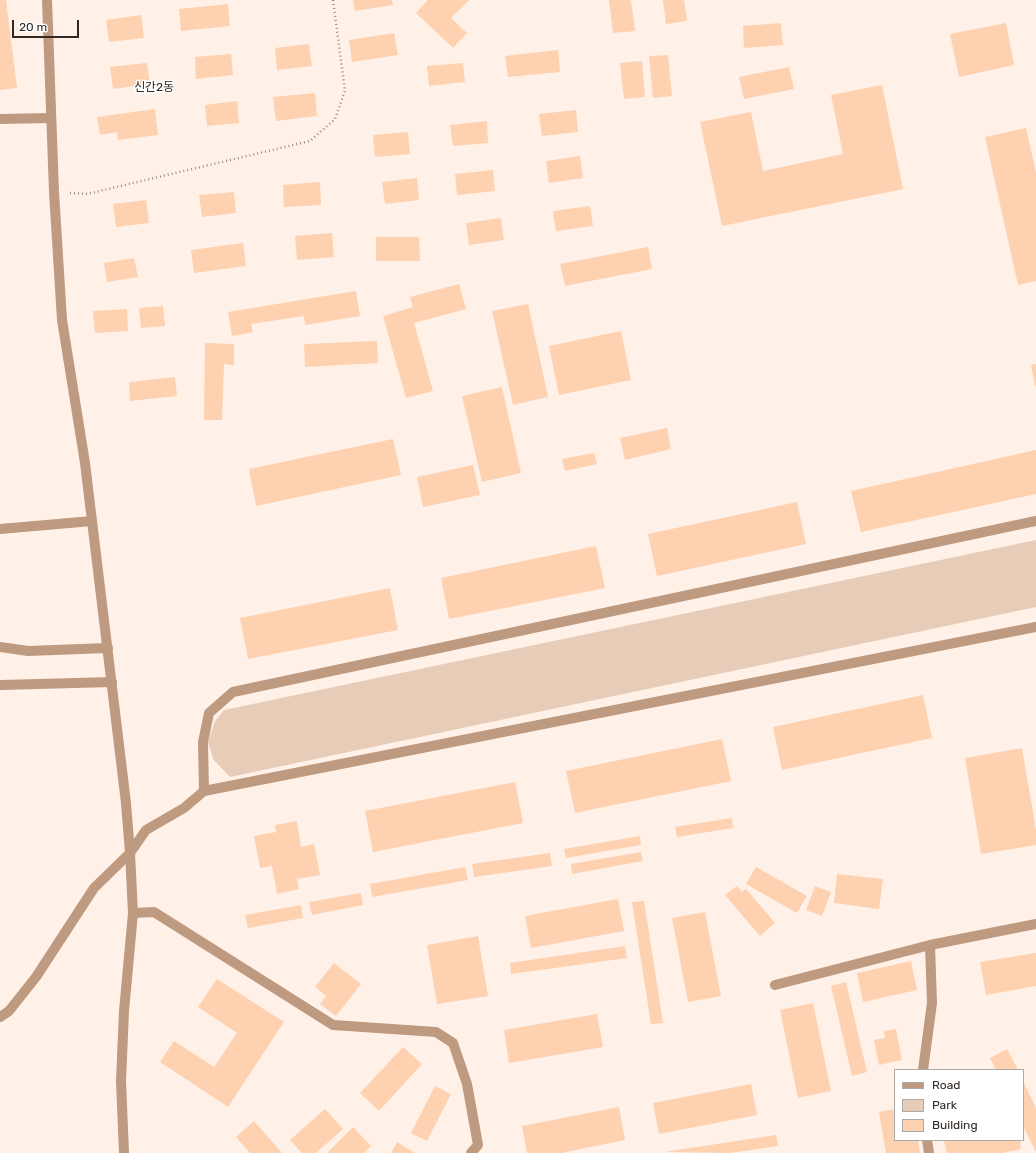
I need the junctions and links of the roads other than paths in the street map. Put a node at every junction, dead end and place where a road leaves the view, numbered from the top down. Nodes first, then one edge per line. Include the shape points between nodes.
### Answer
1 (46, 0) edge
2 (51, 118) junction
3 (0, 119) edge
4 (92, 521) junction
5 (1036, 521) edge
6 (0, 529) edge
7 (1036, 627) edge
8 (0, 647) edge
9 (108, 648) junction
10 (112, 682) junction
11 (0, 685) edge
12 (204, 791) junction
13 (130, 853) junction
14 (133, 913) junction
15 (1036, 924) edge
16 (930, 945) junction
17 (775, 985) dead end
18 (0, 1017) edge
19 (924, 1069) edge
20 (927, 1141) edge
21 (124, 1153) edge
22 (471, 1153) edge
23 (930, 1153) edge

1 - 2 street
2 - 3 street
2 - 4 street via 62,320
4 - 6 street
4 - 9 street
5 - 12 street via 233,692 209,713 203,742
7 - 12 street
8 - 9 street via 28,651
9 - 10 street
10 - 11 street
10 - 13 street
12 - 13 street via 184,808 146,830
13 - 14 street
13 - 18 street via 94,888 36,977 9,1011
14 - 21 street via 121,1081
14 - 22 street via 154,912 333,1025 436,1032 453,1043 467,1084 478,1145
15 - 16 street
16 - 17 street
16 - 19 street via 932,1003
20 - 23 street

